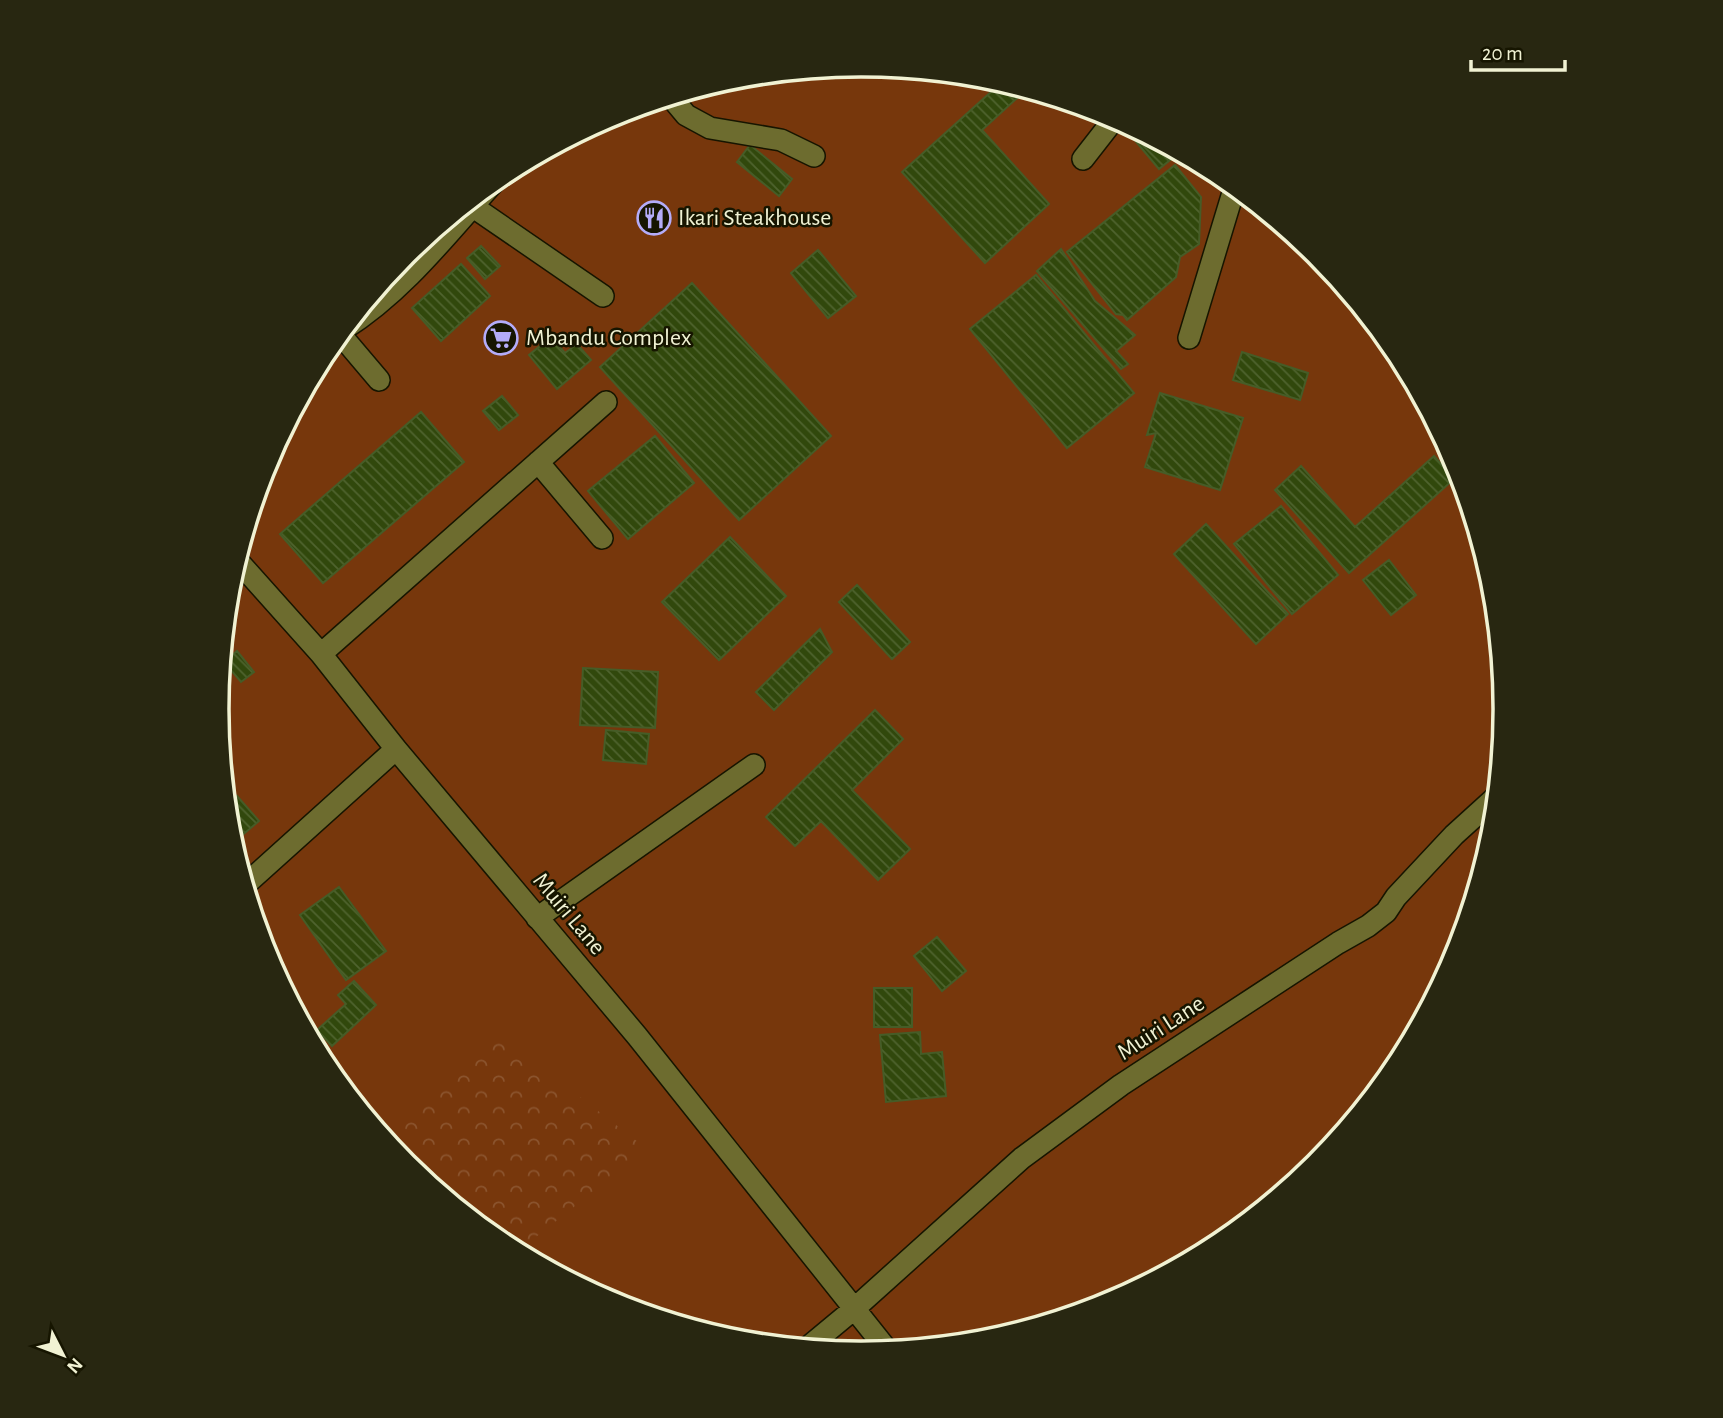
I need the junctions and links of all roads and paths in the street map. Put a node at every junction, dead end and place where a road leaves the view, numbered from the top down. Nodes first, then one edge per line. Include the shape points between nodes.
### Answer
1 (678, 105) edge
2 (1108, 127) edge
3 (814, 156) dead end
4 (1083, 159) dead end
5 (1232, 197) edge
6 (476, 209) edge
7 (453, 228) edge
8 (603, 296) dead end
9 (371, 310) edge
10 (1189, 338) dead end
11 (347, 342) edge
12 (379, 380) dead end
13 (606, 402) dead end
14 (538, 462) junction
15 (602, 538) dead end
16 (246, 570) edge
17 (321, 654) junction
18 (396, 749) junction
19 (754, 765) dead end
20 (1485, 807) edge
21 (253, 878) edge
22 (537, 918) junction
23 (853, 1309) junction
24 (817, 1340) edge
25 (879, 1341) edge

1 - 3 street via 710,128 781,140
2 - 4 street
5 - 10 street
6 - 8 street
7 - 9 street
11 - 12 street
13 - 14 street
14 - 15 street
14 - 17 street
16 - 17 street, Muiri Lane
17 - 18 street, Muiri Lane
18 - 21 street
18 - 22 street, Muiri Lane
19 - 22 street
20 - 23 street, Muiri Lane via 1386,912 1121,1086 1022,1158
22 - 23 street, Muiri Lane via 637,1036
23 - 24 street, Muiri Lane
23 - 25 street, Muiri Lane

